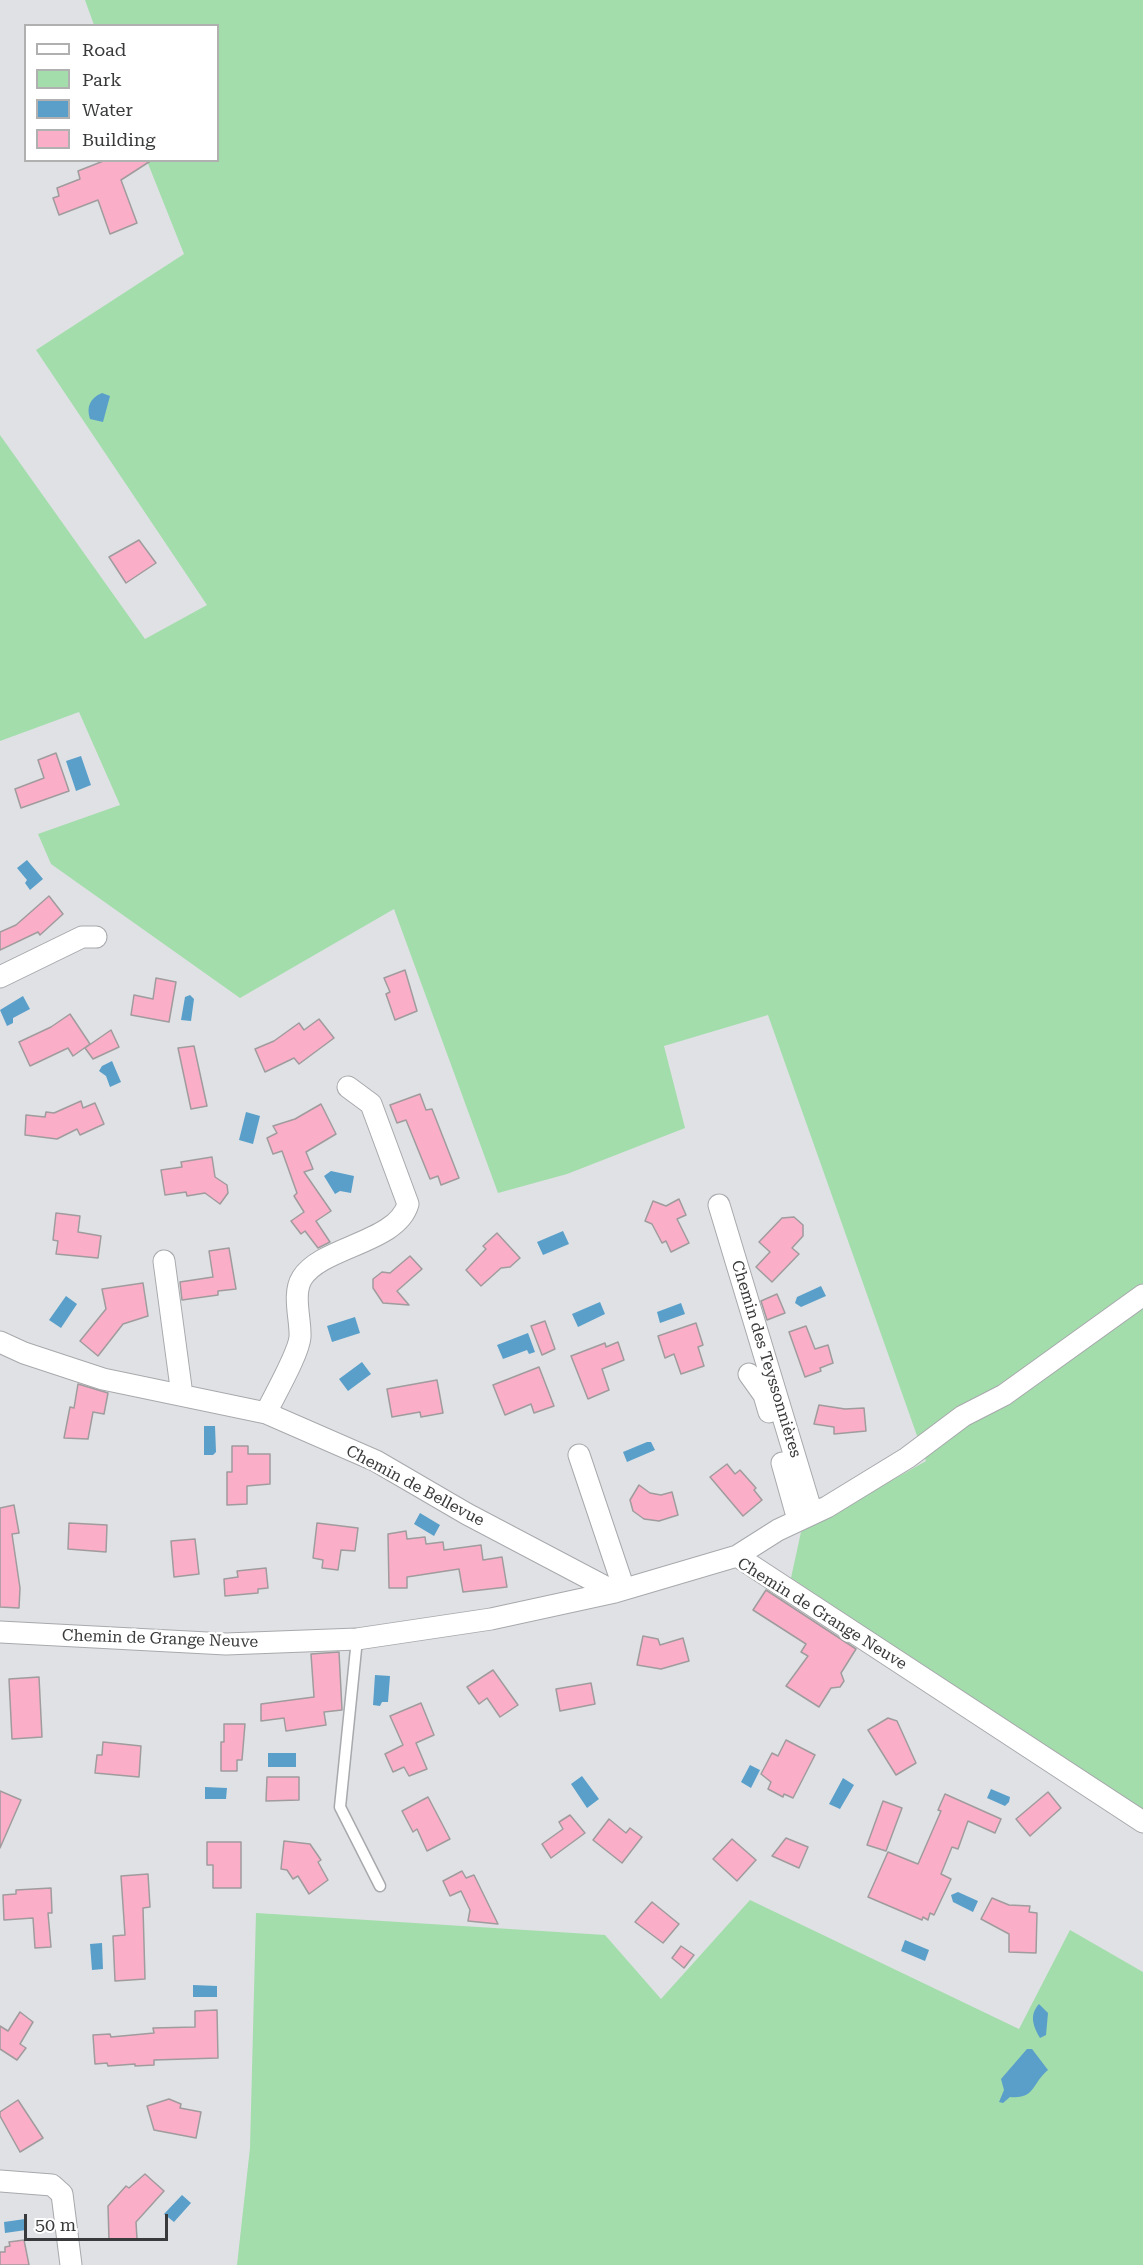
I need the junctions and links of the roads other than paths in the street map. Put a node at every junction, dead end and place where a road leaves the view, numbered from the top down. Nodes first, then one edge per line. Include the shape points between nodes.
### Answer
1 (96, 937) dead end
2 (0, 977) edge
3 (348, 1087) dead end
4 (719, 1205) dead end
5 (164, 1261) dead end
6 (1143, 1295) edge
7 (0, 1342) edge
8 (749, 1374) dead end
9 (182, 1395) junction
10 (266, 1413) junction
11 (579, 1455) dead end
12 (805, 1517) junction
13 (737, 1556) junction
14 (620, 1591) junction
15 (0, 1632) edge
16 (357, 1639) junction
17 (1143, 1822) edge
18 (380, 1886) dead end
19 (0, 2181) edge
20 (71, 2265) edge

1 - 2 street via 82,937
3 - 10 street via 371,1104 408,1204 399,1222 314,1267 302,1278 298,1288 300,1340
4 - 12 street, Chemin des Teyssonnières
5 - 9 street
6 - 12 street via 1004,1395 963,1416 907,1458
7 - 9 street, Chemin de Bellevue via 103,1379
8 - 12 street, Chemin des Teyssonnières via 764,1395
9 - 10 street, Chemin de Bellevue
10 - 14 street, Chemin de Bellevue via 376,1461 467,1514
11 - 14 street
12 - 13 street
13 - 14 street, Chemin de Grange Neuve
13 - 17 street, Chemin de Grange Neuve
14 - 16 street, Chemin de Grange Neuve via 491,1619
15 - 16 street, Chemin de Grange Neuve via 226,1644
16 - 18 lane via 340,1807
19 - 20 street via 52,2185 62,2193

